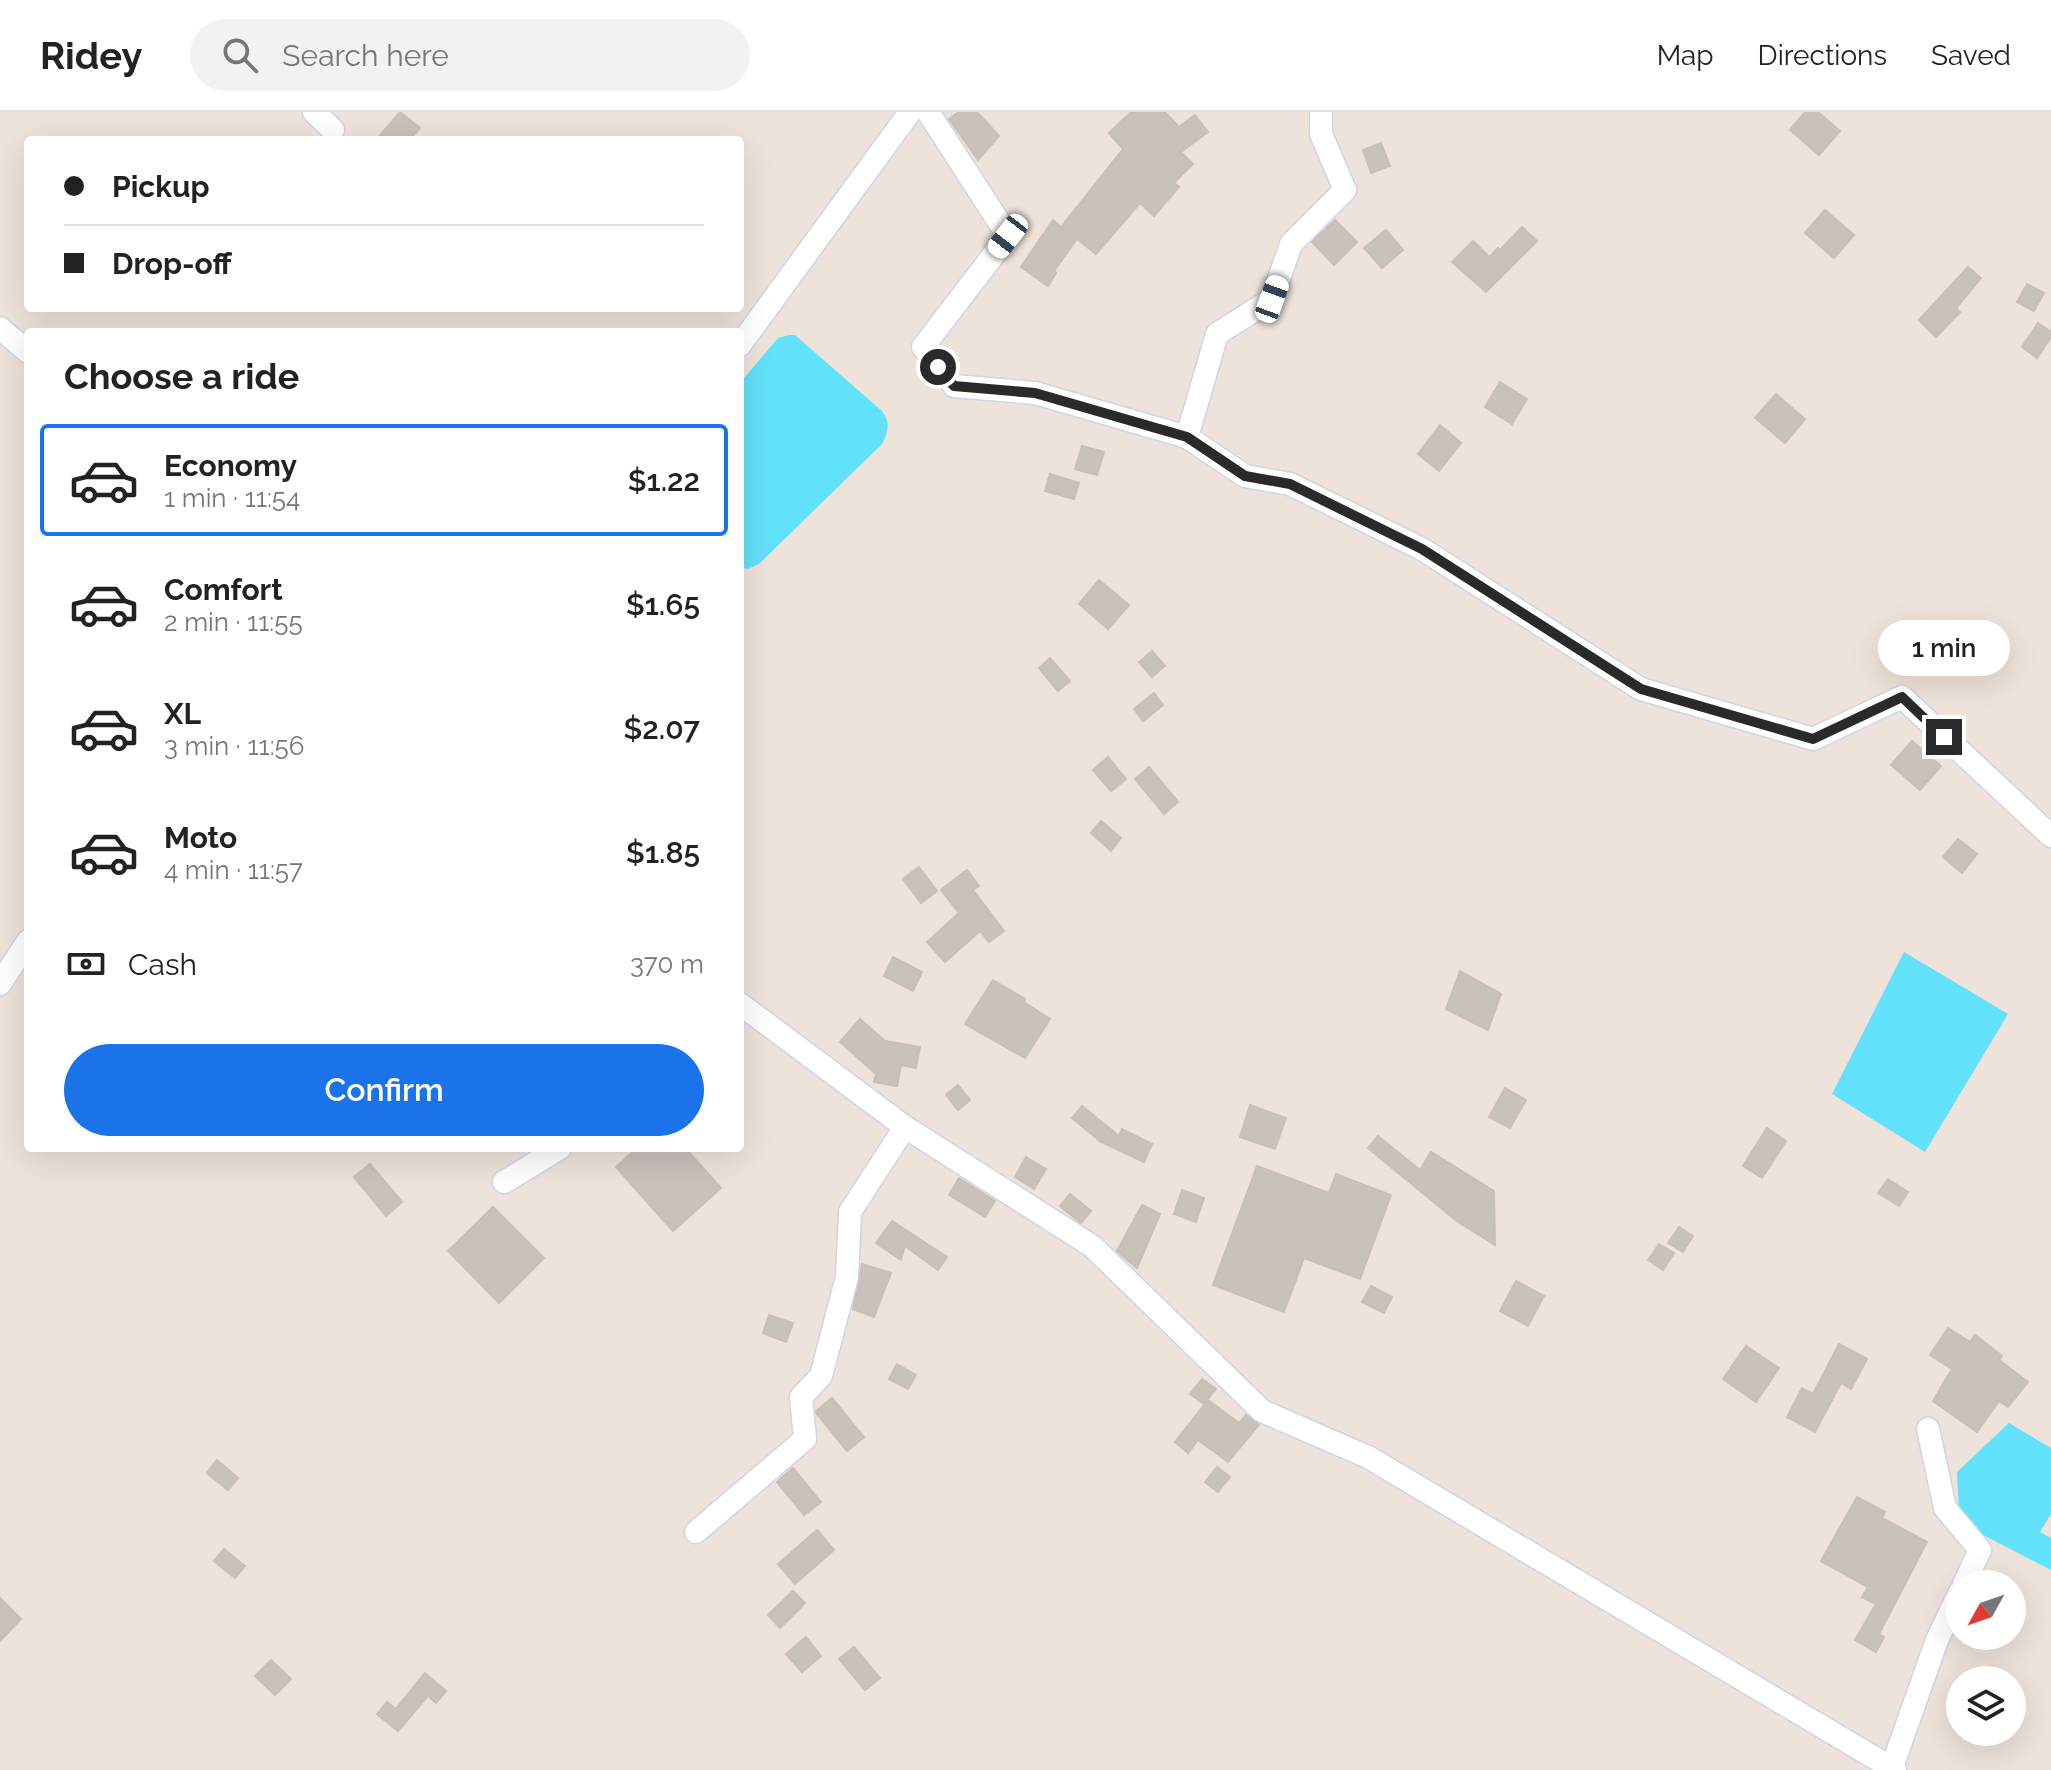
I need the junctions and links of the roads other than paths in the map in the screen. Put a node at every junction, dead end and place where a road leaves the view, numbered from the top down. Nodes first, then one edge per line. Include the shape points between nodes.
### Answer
1 (314, 112) edge
2 (910, 112) edge
3 (928, 112) edge
4 (1321, 112) edge
5 (333, 130) dead end
6 (0, 328) edge
7 (744, 340) edge
8 (24, 349) edge
9 (1187, 437) junction
10 (2051, 836) edge
11 (24, 947) edge
12 (0, 984) edge
13 (744, 1010) edge
14 (905, 1127) junction
15 (553, 1152) edge
16 (504, 1182) dead end
17 (1928, 1429) dead end
18 (696, 1532) dead end
19 (1971, 1570) edge
20 (1946, 1621) edge
21 (1894, 1768) edge

1 - 5 street
2 - 7 street
3 - 9 street via 1008,236 923,347 954,386 1035,393
4 - 9 street via 1321,134 1345,190 1291,244 1272,299 1217,334
6 - 8 street
9 - 10 street via 1245,476 1290,484 1422,549 1641,689 1813,739 1902,697
11 - 12 street
13 - 14 street
14 - 18 street via 850,1212 847,1277 825,1362 821,1376 801,1397 805,1439
14 - 21 street via 1092,1246 1262,1411 1368,1457
15 - 16 street
17 - 19 street via 1945,1508 1980,1550
20 - 21 street

